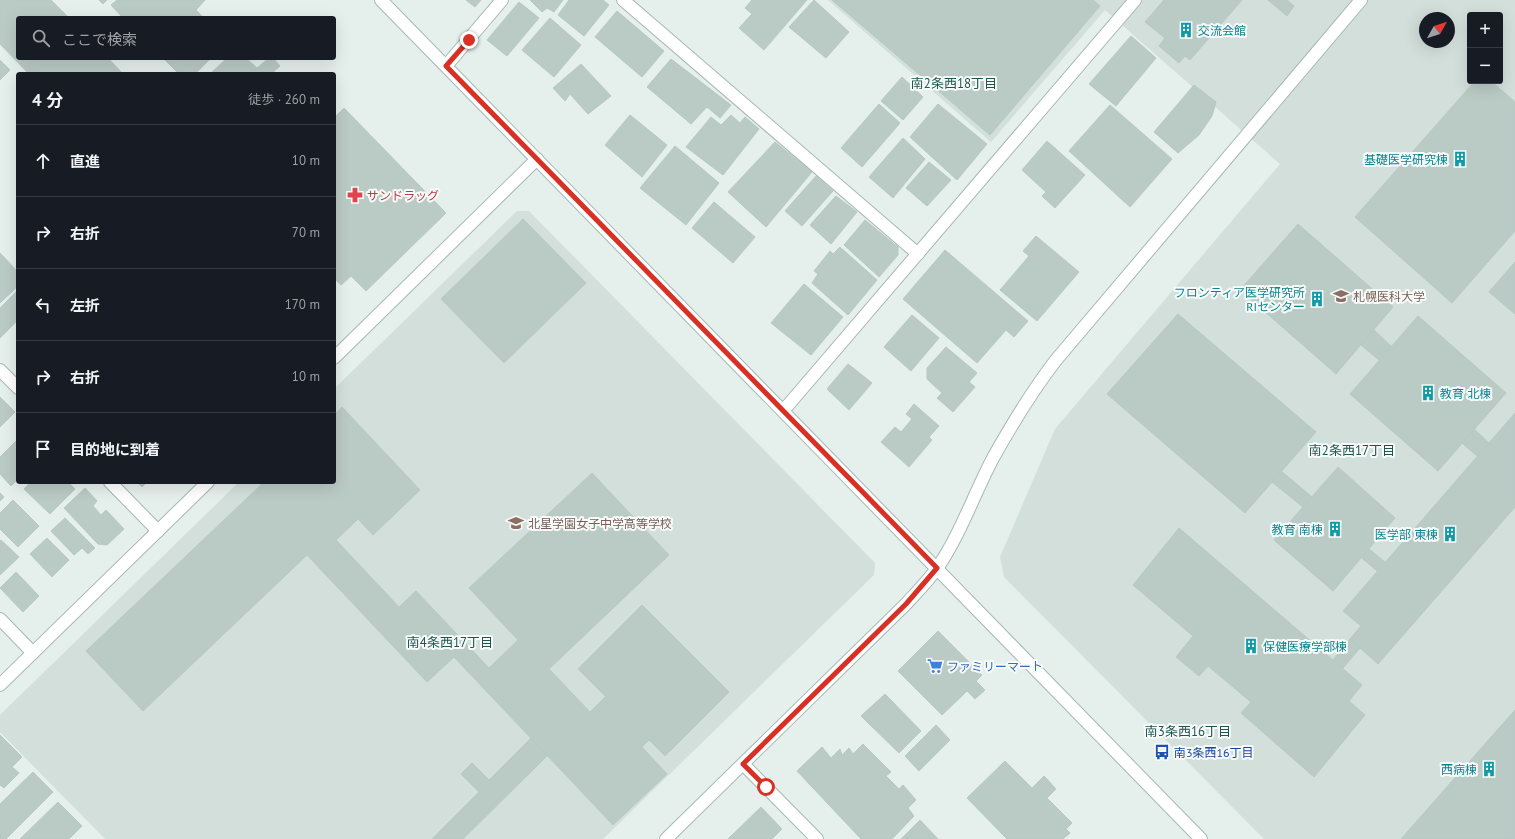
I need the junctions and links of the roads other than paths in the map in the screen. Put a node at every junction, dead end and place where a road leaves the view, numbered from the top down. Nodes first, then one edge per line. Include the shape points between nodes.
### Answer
1 (381, 0) edge
2 (502, 0) edge
3 (623, 0) edge
4 (1134, 0) edge
5 (1361, 0) edge
6 (446, 66) junction
7 (537, 159) junction
8 (918, 254) junction
9 (336, 356) edge
10 (0, 370) edge
11 (16, 386) edge
12 (783, 411) junction
13 (112, 484) edge
14 (206, 484) edge
15 (158, 531) junction
16 (937, 568) junction
17 (0, 619) edge
18 (33, 653) junction
19 (0, 685) edge
20 (743, 764) junction
21 (666, 839) edge
22 (817, 839) edge
23 (1201, 839) edge

1 - 6 street
2 - 6 street
3 - 8 street
4 - 8 street
5 - 16 street via 1043,377 996,453
6 - 7 street
7 - 9 street
7 - 12 street
8 - 12 street
10 - 11 street
12 - 16 street
13 - 15 street
14 - 15 street
15 - 18 street
16 - 20 street via 906,604
16 - 23 street
17 - 18 street
18 - 19 street
20 - 21 street
20 - 22 street

